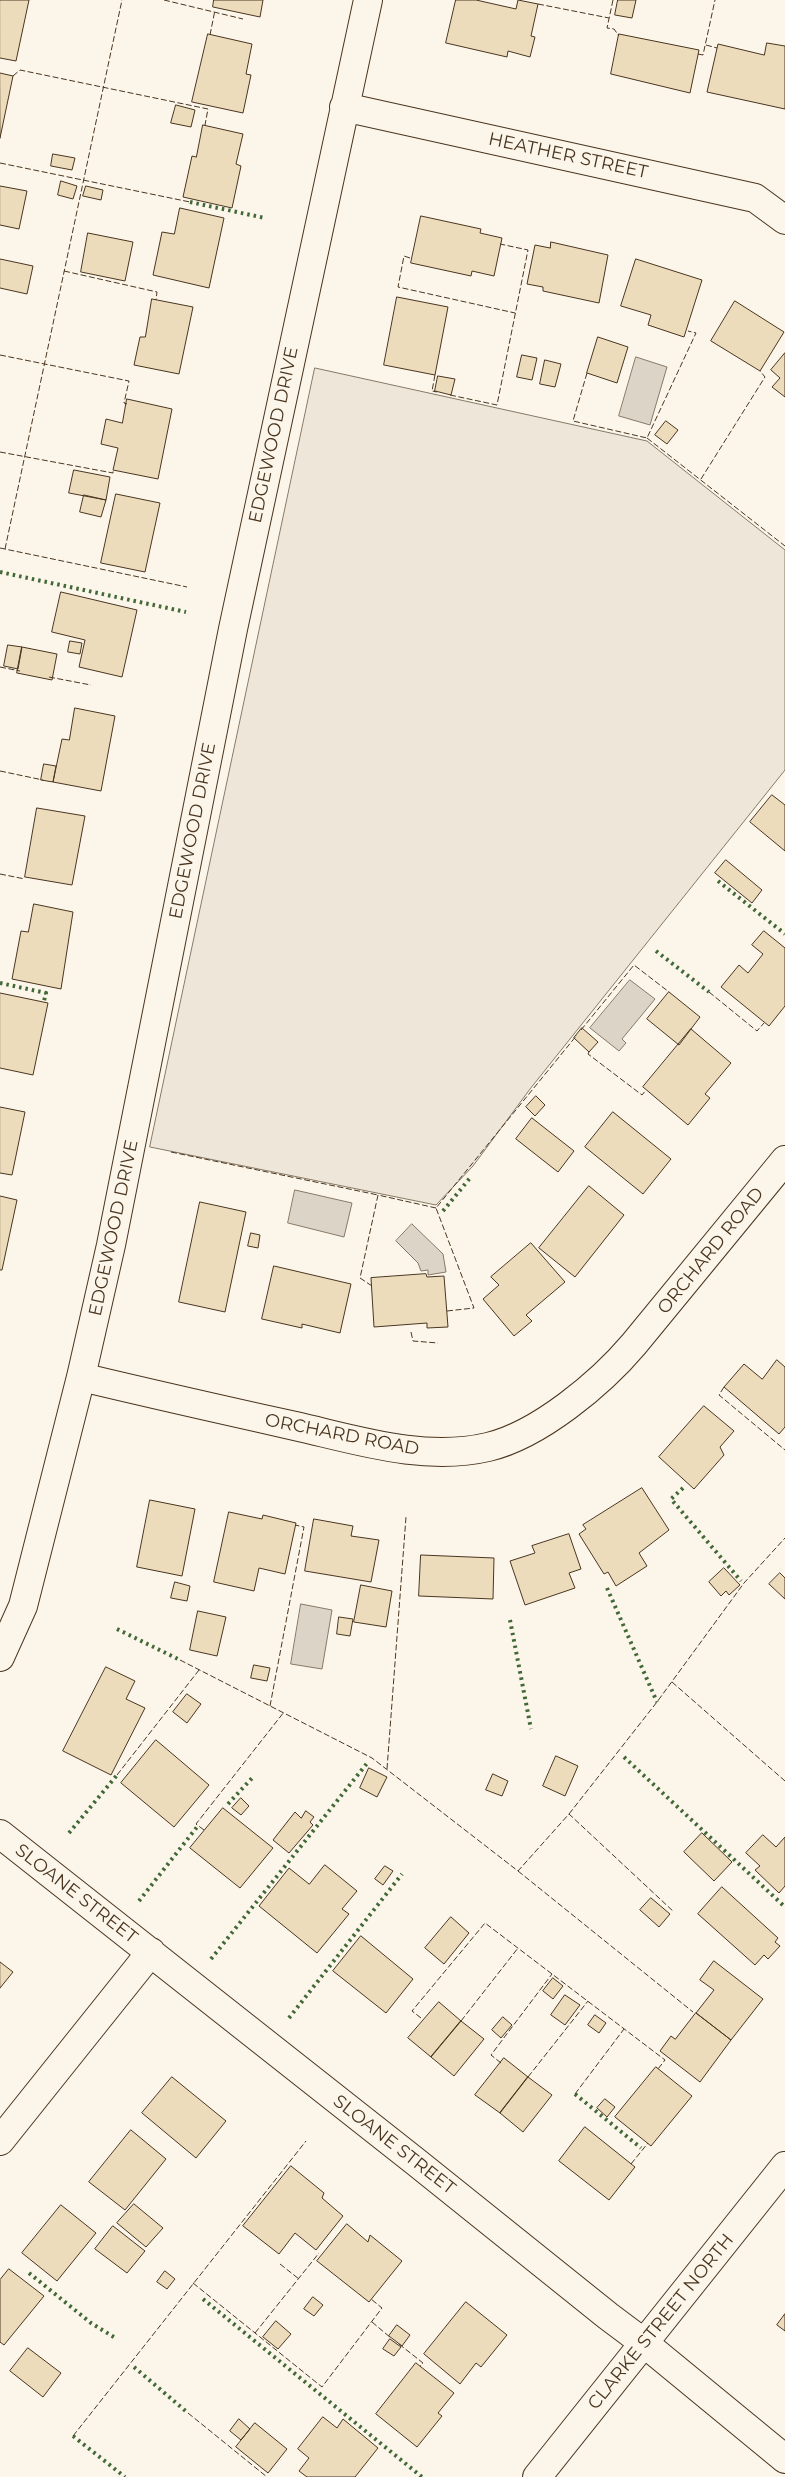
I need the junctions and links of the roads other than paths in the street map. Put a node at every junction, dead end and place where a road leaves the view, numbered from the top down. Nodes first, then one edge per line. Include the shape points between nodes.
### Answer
1 (368, 0) edge
2 (344, 107) junction
3 (785, 220) edge
4 (785, 1160) edge
5 (81, 1377) junction
6 (0, 1657) edge
7 (0, 1834) edge
8 (151, 1952) junction
9 (0, 2140) edge
10 (785, 2166) edge
11 (644, 2343) junction
12 (785, 2459) edge
13 (537, 2477) edge

1 - 2 street, EDGEWOOD DRIVE
2 - 3 street, HEATHER STREET via 755,198
2 - 5 street, EDGEWOOD DRIVE via 257,514 123,1187
4 - 5 street, ORCHARD ROAD via 608,1372 576,1400 515,1438 489,1447 449,1452 402,1449
5 - 6 street, EDGEWOOD DRIVE via 23,1606
7 - 8 street, SLOANE STREET
8 - 9 street
8 - 11 street, SLOANE STREET
10 - 11 street, CLARKE STREET NORTH
11 - 12 street, SLOANE STREET
11 - 13 street, CLARKE STREET NORTH

